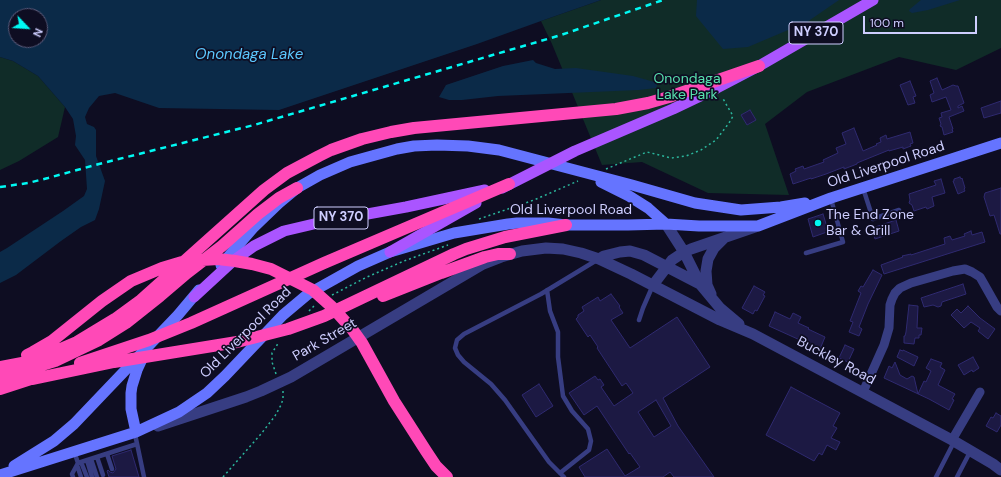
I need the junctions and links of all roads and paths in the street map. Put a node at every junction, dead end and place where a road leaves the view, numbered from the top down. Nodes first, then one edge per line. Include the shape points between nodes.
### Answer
1 (873, 0) edge
2 (759, 66) junction
3 (1001, 144) edge
4 (583, 172) junction
5 (509, 184) junction
6 (297, 188) junction
7 (863, 188) junction
8 (831, 198) junction
9 (899, 210) dead end
10 (666, 224) junction
11 (566, 225) junction
12 (758, 226) junction
13 (725, 237) junction
14 (390, 252) junction
15 (684, 252) junction
16 (806, 253) dead end
17 (510, 254) junction
18 (599, 259) junction
19 (667, 267) junction
20 (700, 284) junction
21 (653, 285) junction
22 (546, 290) junction
23 (194, 297) junction
24 (714, 300) junction
25 (1001, 311) edge
26 (312, 320) junction
27 (639, 320) dead end
28 (753, 334) junction
29 (150, 344) junction
30 (111, 358) junction
31 (1, 378) edge
32 (863, 392) junction
33 (980, 392) dead end
34 (135, 432) junction
35 (953, 441) junction
36 (137, 444) junction
37 (74, 451) junction
38 (970, 451) junction
39 (107, 454) junction
40 (97, 457) junction
41 (83, 462) junction
42 (112, 469) dead end
43 (1001, 470) edge
44 (560, 473) junction
45 (0, 475) edge
46 (100, 476) edge
47 (72, 477) edge
48 (81, 477) edge
49 (87, 477) edge
50 (92, 477) edge
51 (144, 477) edge
52 (447, 477) edge
53 (564, 477) edge
54 (936, 477) edge
55 (957, 477) edge

1 - 2 main road, NY 370
2 - 5 main road, NY 370 via 672,109 574,151
2 - 31 highway via 648,103 616,109 414,128 362,139 332,150 288,173 264,190 141,300 115,319 77,342 22,363
3 - 7 main road, Old Liverpool Road
4 - 6 main road via 485,147 414,146 350,162
4 - 8 main road via 695,203 741,210 781,207
4 - 10 main road via 629,196
5 - 14 main road, NY 370
5 - 23 main road, NY 370 via 458,197 284,231 254,246
5 - 30 highway
6 - 23 main road via 254,227
6 - 31 highway via 273,202 126,323 99,340 55,361
7 - 8 main road, Old Liverpool Road
7 - 9 lane via 873,219
8 - 12 main road, Old Liverpool Road
8 - 16 lane via 843,242
10 - 11 main road, Old Liverpool Road
10 - 12 main road, Old Liverpool Road
10 - 15 street
11 - 14 main road, Old Liverpool Road via 500,225 454,233
11 - 26 highway via 505,236 466,249
12 - 13 street, Old Liverpool Road
13 - 15 street, Old Liverpool Road
13 - 24 street via 708,259 707,285
14 - 34 main road, Old Liverpool Road / NY 370 via 358,266 308,294 283,315 207,393 179,412
15 - 19 street, Old Liverpool Road
15 - 20 street
17 - 18 street, Park Street via 546,248 563,249
17 - 26 highway via 485,257 336,314
17 - 34 street, Park Street via 484,264 309,367 261,392
18 - 19 street via 620,252 630,252 644,255
18 - 21 street, Park Street
18 - 22 lane
19 - 20 street
19 - 21 street, Old Liverpool Road
20 - 24 street
21 - 27 lane
21 - 28 street, Buckley Road
22 - 44 lane via 558,332 558,358 563,396 588,429 591,441 588,450
22 - 44 lane via 464,334 457,340 455,348 464,362 491,384 505,400 549,462
23 - 29 main road, NY 370
24 - 28 street via 720,308
25 - 32 street via 996,307 980,277 964,270 953,271 900,288 894,293 884,344
26 - 30 highway via 237,342 161,354
28 - 32 street, Buckley Road
29 - 34 main road, NY 370 via 132,386 131,409
29 - 45 main road, NY 370 via 74,424 54,441
30 - 31 highway via 33,379
31 - 52 highway via 131,281 162,268 202,260 235,261 271,268 313,290 352,329 414,434 436,466
32 - 35 street, Buckley Road
33 - 35 street
34 - 36 lane
34 - 37 main road, Park Street / NY 370
35 - 38 street, Buckley Road
35 - 54 lane
36 - 39 lane
36 - 51 lane
37 - 41 lane
37 - 45 main road, Park Street / NY 370
38 - 43 street, Buckley Road
38 - 55 lane
39 - 40 lane
39 - 42 lane
40 - 41 lane
40 - 46 lane
41 - 46 lane
41 - 47 lane
41 - 48 lane
41 - 49 lane
41 - 50 lane
44 - 53 lane

